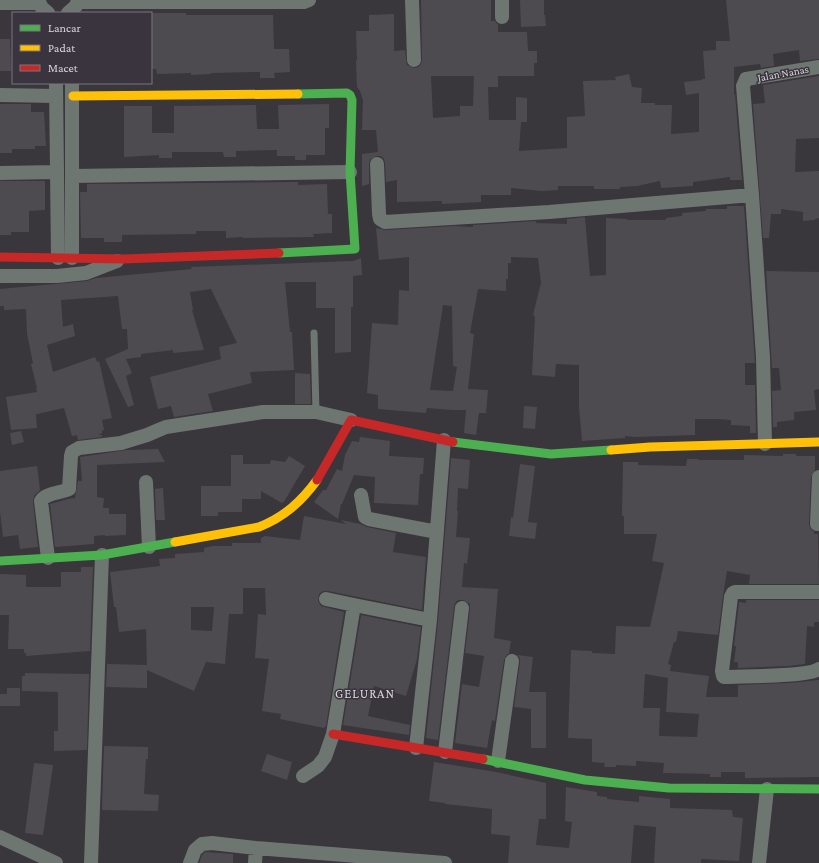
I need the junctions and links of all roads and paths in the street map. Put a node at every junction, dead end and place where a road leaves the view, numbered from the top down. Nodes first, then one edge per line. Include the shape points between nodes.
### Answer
1 (309, 0) edge
2 (412, 0) edge
3 (502, 0) edge
4 (78, 1) edge
5 (0, 3) edge
6 (41, 5) edge
7 (69, 12) edge
8 (502, 17) dead end
9 (414, 60) dead end
10 (819, 67) edge
11 (56, 89) edge
12 (72, 90) edge
13 (0, 95) edge
14 (377, 164) dead end
15 (57, 172) junction
16 (350, 172) junction
17 (0, 173) edge
18 (72, 176) junction
19 (752, 195) junction
20 (0, 257) edge
21 (72, 258) junction
22 (123, 259) junction
23 (86, 273) junction
24 (0, 276) edge
25 (314, 333) dead end
26 (316, 412) junction
27 (351, 420) junction
28 (444, 440) junction
29 (819, 442) edge
30 (765, 444) junction
31 (819, 477) edge
32 (146, 482) dead end
33 (361, 495) dead end
34 (817, 524) dead end
35 (437, 532) junction
36 (149, 547) junction
37 (102, 555) junction
38 (48, 558) junction
39 (0, 561) edge
40 (819, 592) edge
41 (326, 599) dead end
42 (354, 605) junction
43 (462, 608) dead end
44 (430, 620) junction
45 (512, 661) dead end
46 (819, 669) edge
47 (333, 734) junction
48 (416, 748) junction
49 (445, 752) junction
50 (498, 761) junction
51 (303, 776) dead end
52 (767, 789) junction
53 (819, 789) edge
54 (0, 837) edge
55 (256, 848) junction
56 (56, 863) edge
57 (91, 863) edge
58 (190, 863) edge
59 (255, 863) edge
60 (445, 863) edge
61 (759, 863) edge

1 - 4 street
2 - 9 street
3 - 8 street
4 - 7 street
5 - 6 street
10 - 19 street, Jalan Nanas via 746,79 743,86
11 - 13 street
11 - 15 street
12 - 16 street via 347,93 352,96
12 - 18 street
14 - 19 street via 379,214 380,219 385,222 549,212
15 - 17 street
15 - 21 street
16 - 18 street
16 - 22 street via 354,250
18 - 21 street
19 - 30 street via 763,357
20 - 21 street
21 - 22 street
21 - 23 street
22 - 23 street
23 - 24 street
25 - 26 lane
26 - 27 street
26 - 38 street via 263,412 166,428 121,443 74,450 71,456 69,489 47,495 41,501
27 - 28 street
27 - 36 street via 312,486 294,508 277,519 259,527
28 - 30 street via 551,454 650,447
28 - 35 street
29 - 30 street
31 - 34 street
32 - 36 street
33 - 35 street via 365,517 369,519
35 - 44 street
36 - 37 street
37 - 38 street
37 - 57 street
38 - 39 street
40 - 46 street via 733,593 722,671 724,677 802,674 816,672
41 - 42 street
42 - 44 street
42 - 47 street
43 - 49 street
44 - 48 street
45 - 50 street
47 - 48 street
47 - 51 street via 325,757 318,766
48 - 49 street
49 - 50 street
50 - 52 street via 585,780 668,788
52 - 53 street
52 - 61 street
54 - 56 street
55 - 58 street via 202,844 194,850
55 - 59 street
55 - 60 street

